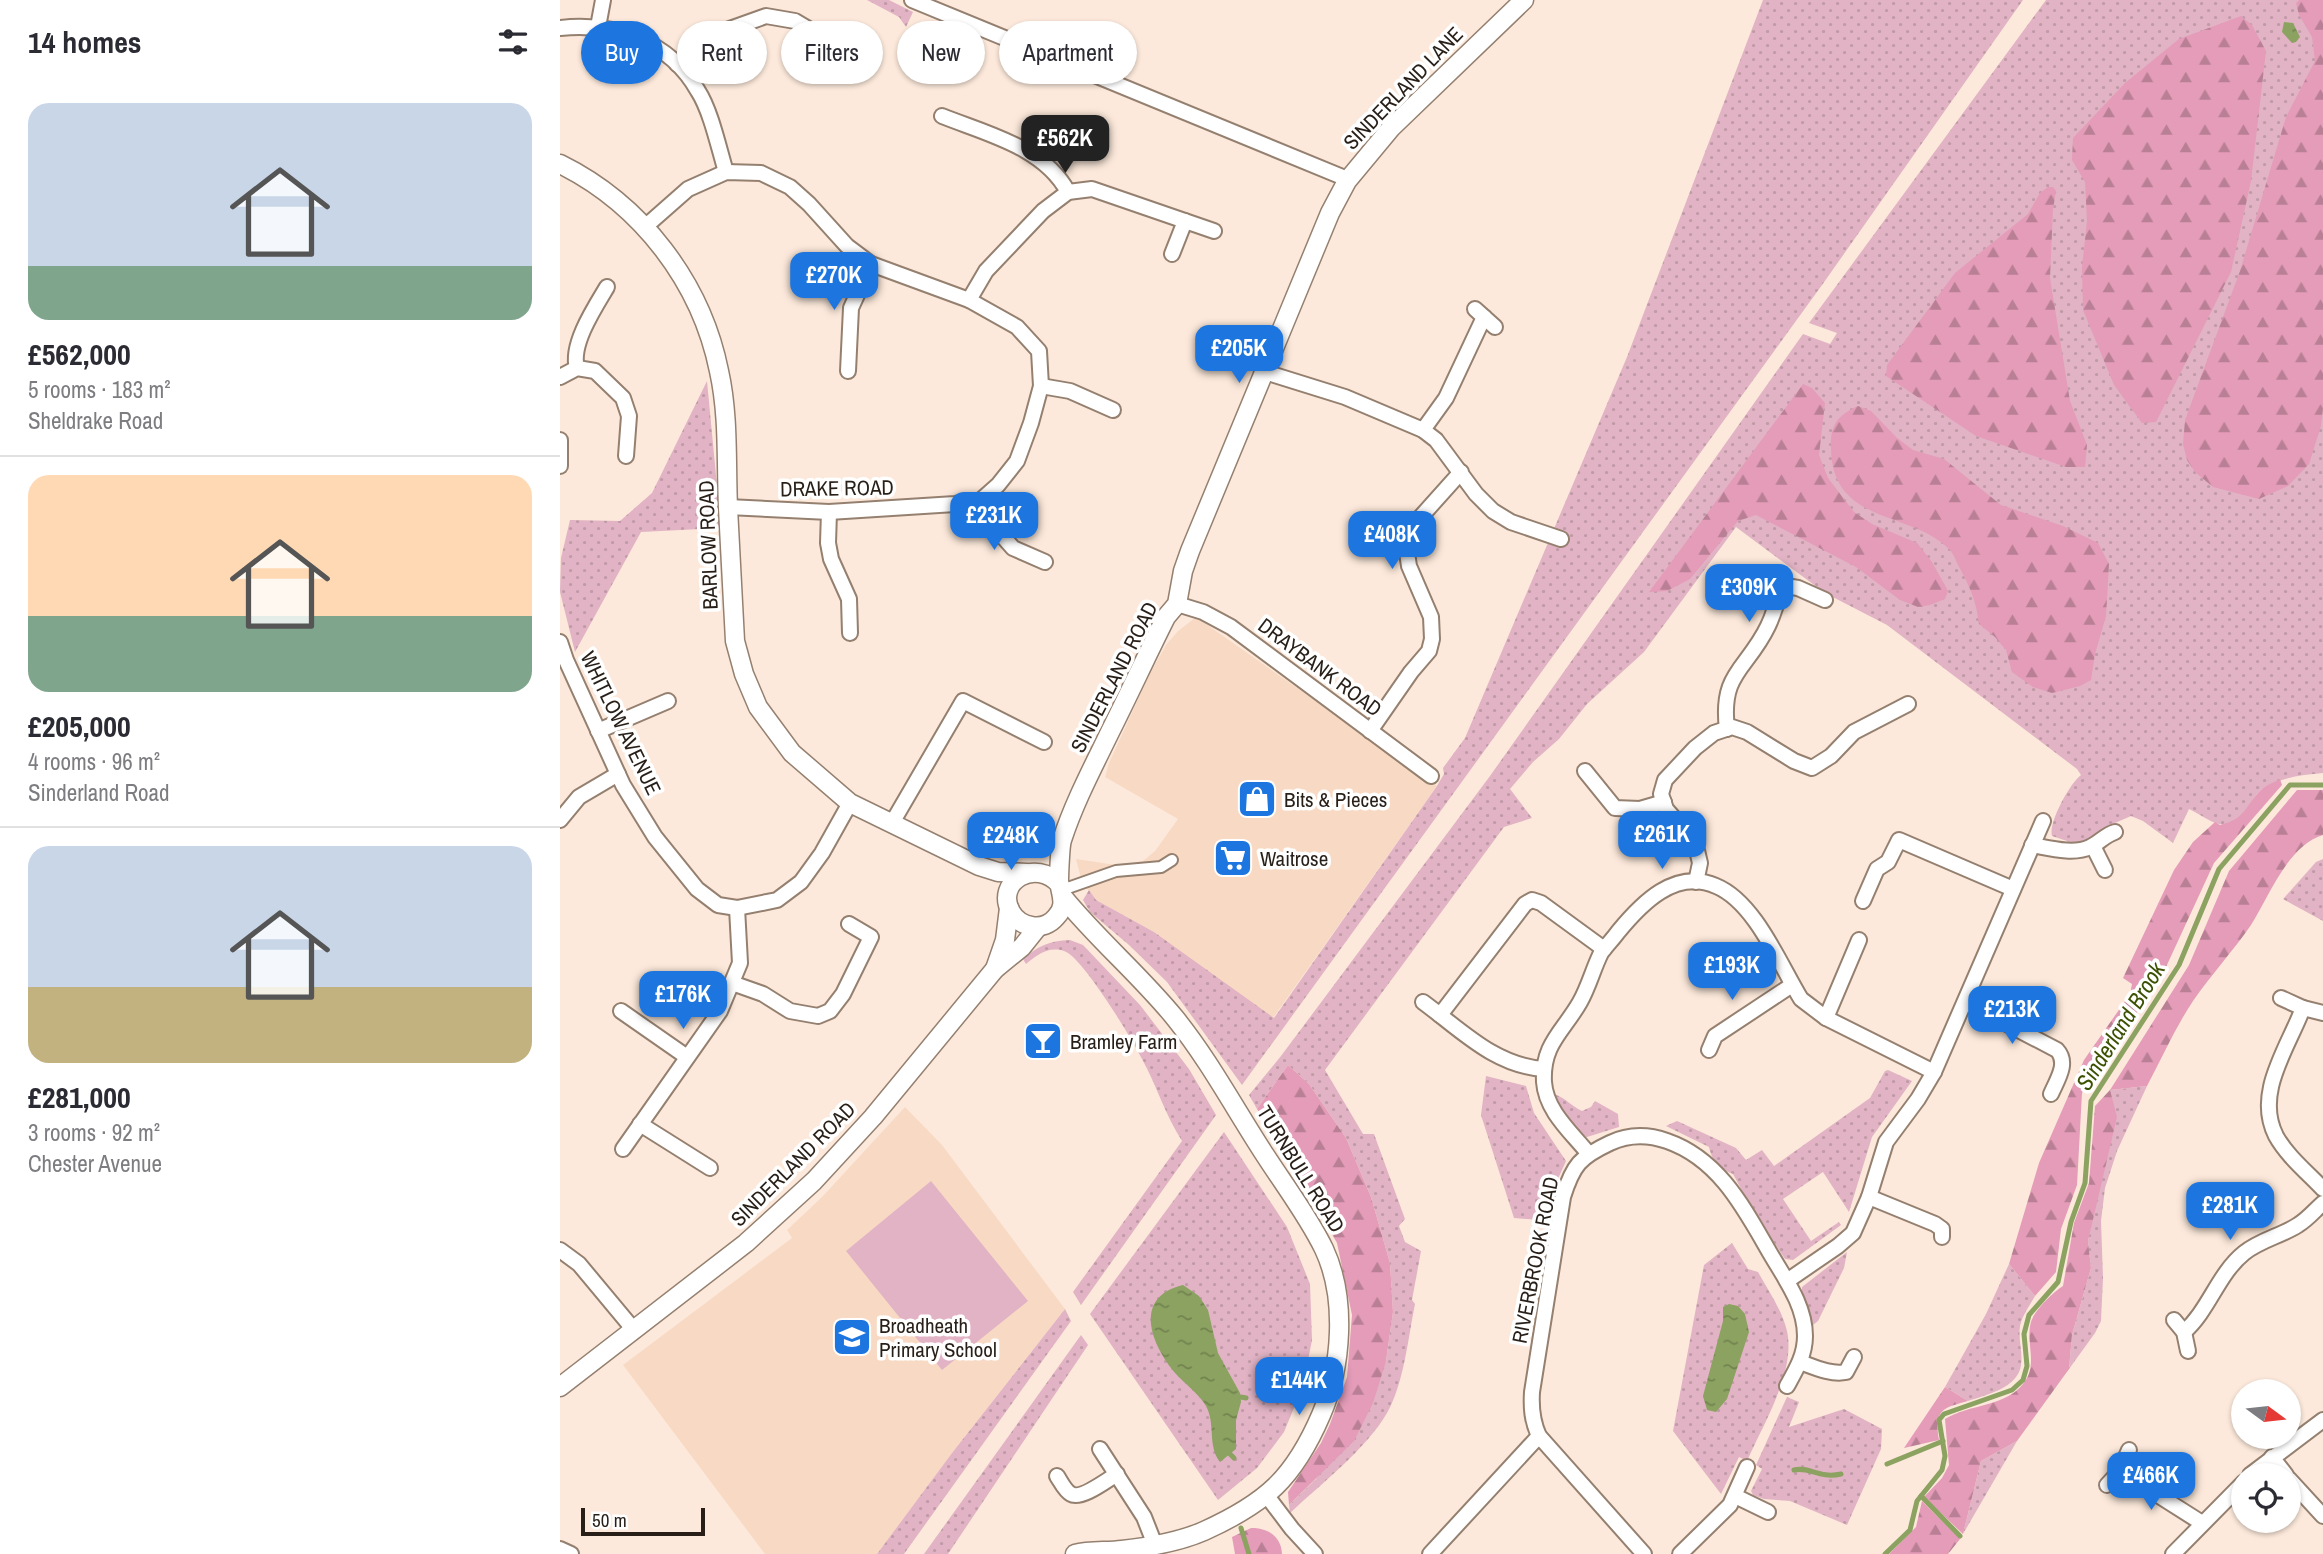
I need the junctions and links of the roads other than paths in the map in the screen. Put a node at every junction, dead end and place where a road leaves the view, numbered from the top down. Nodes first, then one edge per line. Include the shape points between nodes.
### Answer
1 (603, 0) edge
2 (912, 0) edge
3 (1524, 0) edge
4 (599, 21) edge
5 (752, 21) edge
6 (795, 21) edge
7 (581, 27) edge
8 (560, 28) edge
9 (663, 53) edge
10 (677, 64) edge
11 (693, 84) edge
12 (942, 116) dead end
13 (560, 164) edge
14 (726, 172) junction
15 (1347, 181) junction
16 (1068, 192) junction
17 (1185, 221) junction
18 (646, 226) junction
19 (1214, 231) dead end
20 (1172, 254) dead end
21 (871, 264) junction
22 (607, 287) dead end
23 (969, 300) junction
24 (1485, 318) dead end
25 (577, 368) junction
26 (848, 371) dead end
27 (1265, 372) junction
28 (560, 377) edge
29 (1041, 386) junction
30 (1113, 410) dead end
31 (1423, 430) junction
32 (560, 440) edge
33 (626, 456) dead end
34 (560, 466) edge
35 (1461, 472) junction
36 (980, 501) junction
37 (728, 507) junction
38 (829, 513) junction
39 (1561, 539) dead end
40 (1045, 562) dead end
41 (1825, 600) dead end
42 (1177, 604) junction
43 (850, 633) dead end
44 (560, 642) edge
45 (668, 701) dead end
46 (1908, 704) dead end
47 (1727, 729) junction
48 (598, 731) junction
49 (1370, 731) junction
50 (1044, 742) dead end
51 (1585, 771) dead end
52 (618, 775) junction
53 (1431, 776) dead end
54 (1664, 802) junction
55 (850, 803) junction
56 (560, 820) edge
57 (2043, 821) dead end
58 (892, 823) junction
59 (2115, 832) dead end
60 (1061, 843) junction
61 (2032, 845) junction
62 (2093, 846) junction
63 (1172, 860) dead end
64 (979, 866) junction
65 (2105, 870) dead end
66 (1031, 872) junction
67 (1696, 882) junction
68 (2013, 889) junction
69 (1062, 891) junction
70 (1863, 901) dead end
71 (1009, 906) junction
72 (737, 908) junction
73 (849, 924) dead end
74 (1040, 926) junction
75 (1100, 940) junction
76 (1859, 940) dead end
77 (1604, 949) junction
78 (995, 969) junction
79 (732, 983) junction
80 (1792, 985) junction
81 (2281, 998) dead end
82 (1423, 1002) dead end
83 (1965, 1002) junction
84 (2303, 1008) junction
85 (621, 1012) dead end
86 (2323, 1013) edge
87 (1440, 1015) junction
88 (1826, 1018) junction
89 (1709, 1050) dead end
90 (687, 1056) junction
91 (1544, 1069) junction
92 (1934, 1072) junction
93 (2051, 1094) dead end
94 (640, 1124) junction
95 (623, 1149) dead end
96 (1588, 1153) junction
97 (710, 1168) dead end
98 (2323, 1189) edge
99 (1870, 1193) junction
100 (2323, 1203) edge
101 (1942, 1237) dead end
102 (560, 1250) edge
103 (1787, 1281) junction
104 (2174, 1320) dead end
105 (634, 1330) junction
106 (2184, 1332) junction
107 (2188, 1351) dead end
108 (1854, 1357) dead end
109 (1800, 1362) junction
110 (1787, 1386) dead end
111 (560, 1387) edge
112 (2323, 1420) edge
113 (1539, 1436) junction
114 (1100, 1449) dead end
115 (2129, 1450) dead end
116 (2272, 1457) junction
117 (2265, 1463) edge
118 (2277, 1463) edge
119 (1747, 1467) dead end
120 (2120, 1471) junction
121 (1117, 1474) junction
122 (1057, 1476) dead end
123 (2106, 1485) dead end
124 (2301, 1492) edge
125 (2231, 1495) edge
126 (1267, 1496) junction
127 (1735, 1496) junction
128 (1768, 1512) dead end
129 (2323, 1516) edge
130 (2202, 1523) junction
131 (1155, 1545) junction
132 (560, 1549) edge
133 (1436, 1552) edge
134 (571, 1554) edge
135 (1075, 1554) edge
136 (1314, 1554) edge
137 (1644, 1554) edge
138 (1679, 1554) edge
139 (2173, 1554) edge

1 - 4 street
2 - 15 street
3 - 15 street, SINDERLAND LANE via 1391,128
5 - 6 street via 766,16
7 - 8 street
9 - 10 street
11 - 14 street
12 - 16 street via 1032,153 1059,176
13 - 18 street, BARLOW ROAD via 587,177
14 - 18 street via 688,189
14 - 21 street via 761,173 790,187
15 - 27 street, SINDERLAND ROAD
16 - 17 street via 1092,189
16 - 23 street via 1043,211 986,271
17 - 19 street
17 - 20 street
18 - 37 street, BARLOW ROAD via 686,283 708,329 724,397
21 - 23 street
21 - 26 street via 851,308
22 - 25 street via 586,325 574,358
23 - 29 street via 1017,327 1039,351
24 - 31 street via 1446,398
25 - 28 street
25 - 33 street via 595,371 623,398 629,416
27 - 31 street via 1345,397
27 - 42 street, SINDERLAND ROAD via 1190,551
29 - 30 street via 1070,391
29 - 36 street via 1017,461
31 - 35 street
32 - 34 street
35 - 39 street via 1493,511
35 - 49 street via 1409,530 1409,566 1431,617 1432,639 1429,651
36 - 38 street, DRAKE ROAD
36 - 40 street via 1013,548
37 - 38 street, DRAKE ROAD
37 - 55 street, BARLOW ROAD via 735,641 744,674 758,707 792,754
38 - 43 street via 828,543 849,599
41 - 47 street via 1786,586 1776,600 1769,625 1732,677 1726,696
42 - 49 street, DRAYBANK ROAD via 1231,627
42 - 60 street, SINDERLAND ROAD via 1166,617 1090,773
44 - 48 street, WHITLOW AVENUE
45 - 48 street
46 - 47 street via 1854,732 1812,768 1747,732
47 - 54 street via 1695,748 1665,780
48 - 52 street, WHITLOW AVENUE
49 - 53 street, DRAYBANK ROAD
50 - 58 street via 963,701
51 - 54 street via 1615,808 1640,809
52 - 56 street via 579,797
52 - 72 street, WHITLOW AVENUE via 655,837 697,889 718,905
54 - 67 street via 1695,842 1700,863
55 - 58 street, BARLOW ROAD
55 - 72 street via 801,882 777,900
57 - 61 street
58 - 64 street, BARLOW ROAD
59 - 62 street
60 - 66 street, SINDERLAND ROAD
60 - 69 street, SINDERLAND ROAD
61 - 62 street via 2073,850
61 - 68 street
62 - 65 street
63 - 69 street via 1161,867 1116,871
64 - 66 street, BARLOW ROAD via 998,872
64 - 71 street, BARLOW ROAD via 998,885
66 - 69 street via 1047,874
66 - 71 street, SINDERLAND ROAD via 1011,886
67 - 77 street via 1680,883 1648,898
67 - 80 street via 1717,886 1757,923
68 - 70 street via 1899,840
68 - 83 street
69 - 74 street, SINDERLAND ROAD via 1057,917
69 - 75 street, TURNBULL ROAD
71 - 74 street via 1018,920
71 - 78 street, SINDERLAND ROAD
72 - 79 street via 740,963
73 - 79 street via 871,937 830,1011 818,1016 790,1011
74 - 75 street, TURNBULL ROAD via 1074,926
74 - 78 street, SINDERLAND ROAD
75 - 126 street, TURNBULL ROAD via 1150,989 1207,1061 1304,1214 1325,1251 1334,1280 1338,1315 1334,1374 1327,1401 1301,1457
76 - 88 street
77 - 87 street via 1532,900
77 - 91 street via 1576,1009 1548,1049
78 - 105 street, SINDERLAND ROAD via 814,1181 746,1242
79 - 90 street via 720,1011
80 - 88 street via 1801,999
80 - 89 street via 1715,1036
81 - 84 street
82 - 87 street
83 - 92 street
83 - 93 street via 2061,1054 2062,1068
84 - 86 street
84 - 98 street via 2271,1084 2269,1110 2284,1148
85 - 90 street
87 - 91 street via 1496,1056 1514,1065
88 - 92 street
90 - 94 street
91 - 96 street via 1548,1101
92 - 99 street via 1886,1142
94 - 95 street
94 - 97 street
96 - 103 street via 1642,1135 1676,1144 1698,1157 1729,1186
96 - 113 street, RIVERBROOK ROAD via 1573,1171 1563,1197 1532,1392
99 - 101 street via 1935,1224 1942,1229
99 - 103 street via 1851,1235
100 - 106 street via 2298,1225 2243,1254
102 - 105 street via 579,1264
103 - 109 street via 1802,1315
104 - 106 street
105 - 111 street, SINDERLAND ROAD
106 - 107 street
108 - 109 street via 1846,1371 1839,1373
109 - 110 street
112 - 116 street
113 - 133 street
113 - 137 street
114 - 121 street
115 - 120 street
116 - 117 street
116 - 118 street
119 - 127 street
120 - 123 street
120 - 130 street
121 - 122 street via 1074,1496
121 - 131 street via 1144,1517
124 - 129 street
125 - 130 street
126 - 131 street, TURNBULL ROAD via 1201,1532
126 - 136 street
127 - 128 street
127 - 138 street
130 - 139 street
131 - 135 street, TURNBULL ROAD
132 - 134 street

